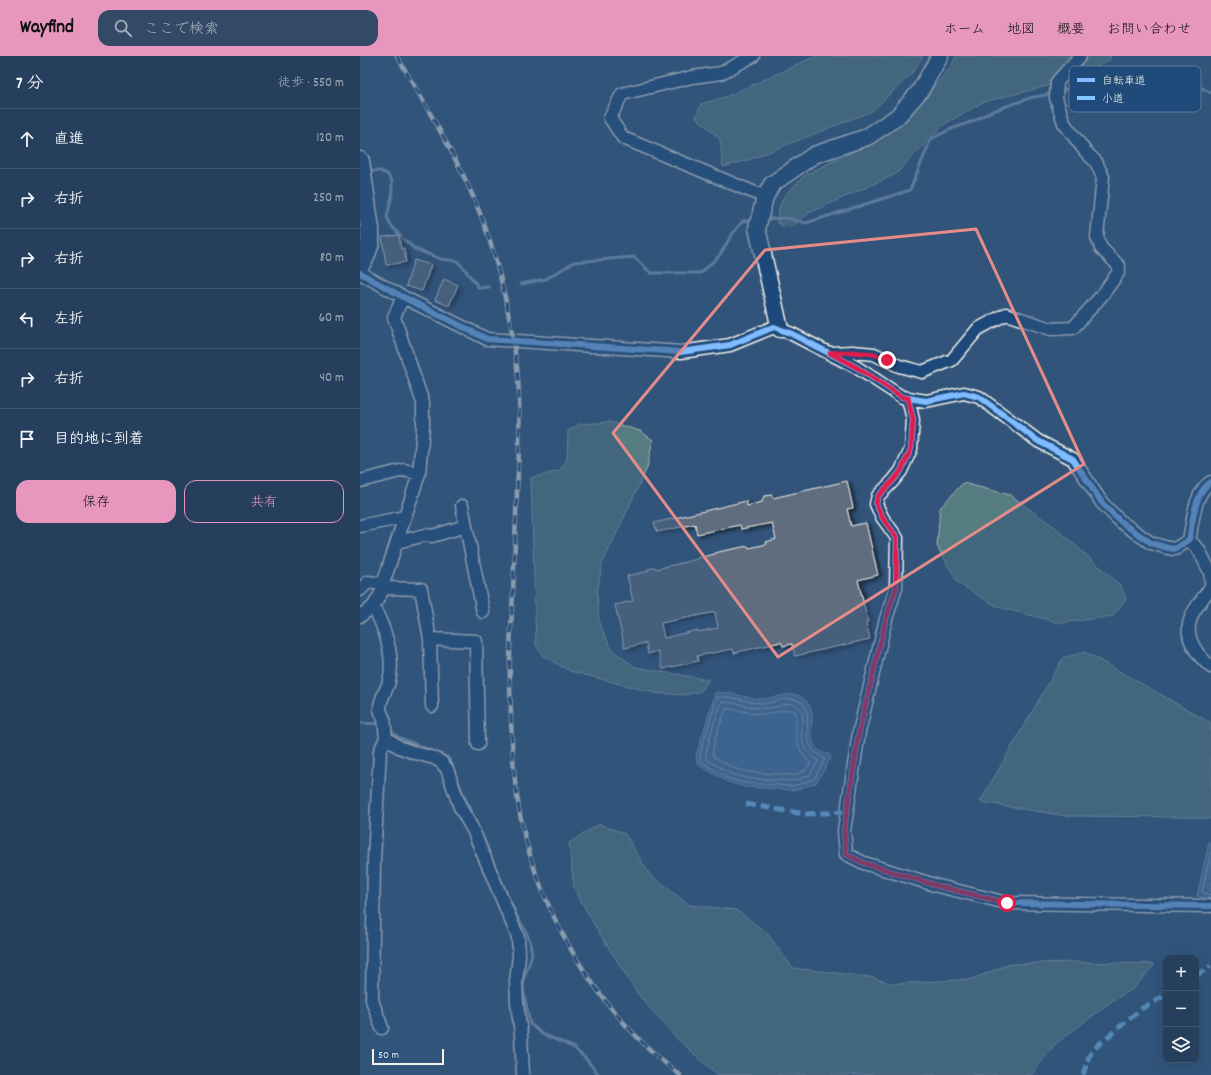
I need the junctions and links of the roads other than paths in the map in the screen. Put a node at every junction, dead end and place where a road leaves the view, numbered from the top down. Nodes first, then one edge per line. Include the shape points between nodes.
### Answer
1 (753, 56) edge
2 (940, 56) edge
3 (1080, 56) edge
4 (1071, 66) edge
5 (1069, 68) edge
6 (362, 168) edge
7 (765, 197) junction
8 (360, 265) edge
9 (360, 273) edge
10 (403, 297) junction
11 (780, 329) junction
12 (830, 353) junction
13 (908, 398) junction
14 (419, 474) junction
15 (360, 481) edge
16 (1211, 482) edge
17 (462, 506) dead end
18 (405, 517) junction
19 (360, 526) edge
20 (466, 526) junction
21 (1189, 540) junction
22 (397, 542) junction
23 (1211, 582) edge
24 (383, 586) junction
25 (1211, 586) edge
26 (360, 590) edge
27 (374, 607) junction
28 (482, 612) dead end
29 (360, 616) edge
30 (430, 639) junction
31 (1211, 667) edge
32 (432, 706) dead end
33 (386, 736) junction
34 (478, 744) dead end
35 (1211, 906) edge
36 (382, 1028) dead end
37 (523, 1075) edge

1 - 7 street via 721,73 692,77 622,94 610,118 624,138
2 - 7 street via 920,91 897,117 867,137 814,155 772,184
3 - 4 street
5 - 12 street via 1057,82 1056,98 1064,123 1084,151 1096,162 1103,178 1097,237 1101,248 1119,266 1118,274 1103,294 1073,328 1050,330 1006,314 978,329 952,360 922,372 899,366 874,354
6 - 8 main road via 370,243
7 - 11 street via 757,228
9 - 10 street
10 - 11 street via 487,339 531,343 681,352 730,345 774,327
10 - 14 street via 394,317 423,403
11 - 12 street
12 - 13 street via 902,397
13 - 21 street via 926,401 964,393 978,397 1038,441 1074,459 1102,503 1121,522 1151,543 1175,549
13 - 35 street via 913,420 911,449 901,471 878,496 876,504 897,538 896,588 859,732 844,831 846,854 864,863 938,886 1007,903
14 - 15 street via 404,470
14 - 18 street
16 - 21 street via 1199,495
17 - 20 street
18 - 19 street
18 - 22 street
20 - 22 street via 432,536
20 - 28 street
21 - 23 street via 1199,550 1210,572
22 - 24 street
24 - 26 street via 368,582
24 - 27 street
24 - 30 street via 421,589
25 - 31 street via 1191,616 1188,633 1192,646
27 - 29 street
27 - 33 street via 386,634 390,656 389,681 380,709
30 - 32 street
30 - 34 street via 476,641
33 - 36 street via 380,751 378,774 373,898 372,1000
33 - 37 street via 399,747 434,758 447,769 460,807 473,830 518,937 516,981

